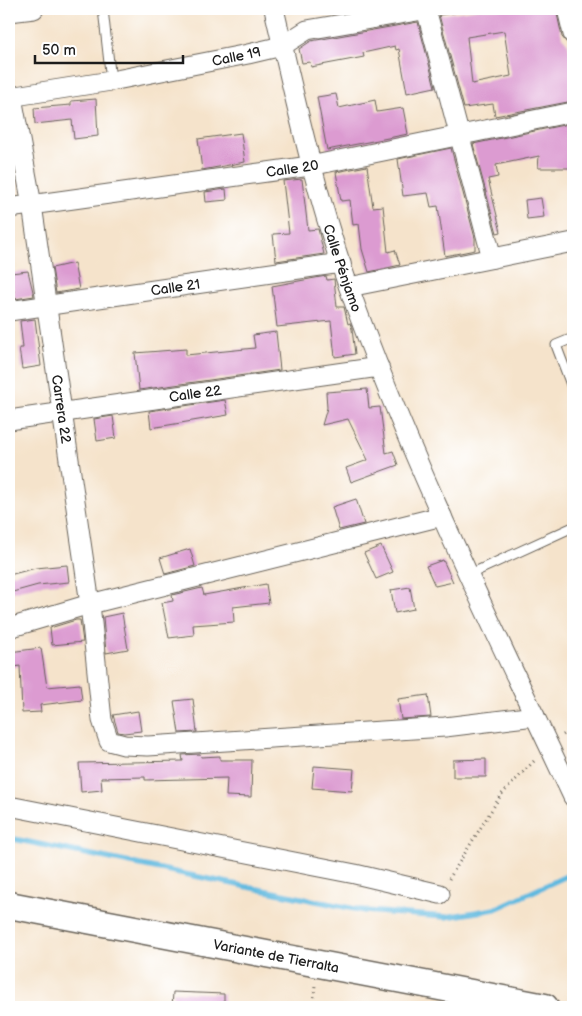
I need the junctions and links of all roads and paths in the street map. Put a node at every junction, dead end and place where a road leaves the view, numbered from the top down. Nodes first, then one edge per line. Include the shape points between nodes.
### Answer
1 (34, 9) edge
2 (104, 9) edge
3 (274, 9) edge
4 (428, 9) edge
5 (567, 9) edge
6 (9, 12) edge
7 (573, 34) edge
8 (282, 46) junction
9 (9, 77) edge
10 (112, 82) junction
11 (10, 97) edge
12 (573, 112) edge
13 (459, 135) junction
14 (310, 166) junction
15 (32, 205) junction
16 (9, 208) edge
17 (573, 242) edge
18 (492, 258) junction
19 (341, 263) junction
20 (349, 288) junction
21 (47, 305) junction
22 (9, 311) edge
23 (573, 338) edge
24 (380, 367) junction
25 (573, 390) edge
26 (62, 412) junction
27 (9, 420) edge
28 (442, 516) junction
29 (573, 527) edge
30 (468, 575) junction
31 (90, 604) junction
32 (9, 628) edge
33 (535, 716) junction
34 (573, 728) edge
35 (549, 746) junction
36 (573, 797) edge
37 (9, 806) edge
38 (440, 894) joint
39 (9, 905) edge
40 (545, 1007) edge

1 - 6 street
2 - 10 lane
3 - 8 street, Calle Pénjamo
4 - 8 street, Calle 19 via 307,30
4 - 13 street
5 - 7 street
8 - 10 street, Calle 19
8 - 14 street, Calle Pénjamo
9 - 11 lane, Carrera 22
10 - 11 street, Calle 19
11 - 15 street, Carrera 22
12 - 13 street, Calle 20
13 - 14 street, Calle 20
13 - 18 street
14 - 15 street, Calle 20
14 - 19 street, Calle Pénjamo
15 - 16 street, Calle 20
15 - 21 street, Carrera 22
17 - 18 street
18 - 20 street
19 - 20 street, Calle Pénjamo
19 - 21 street, Calle 21
20 - 24 street, Calle Pénjamo
21 - 22 street, Calle 21
21 - 26 street, Carrera 22
23 - 25 lane via 556,345
24 - 26 street, Calle 22
24 - 28 street, Calle Pénjamo
26 - 27 street, Calle 22
26 - 31 street, Carrera 22
28 - 30 street, Calle Pénjamo
28 - 31 street
29 - 30 lane
30 - 33 street, Calle Pénjamo
31 - 32 street
31 - 33 street, Carrera 22 via 102,720 108,741 148,746 445,727
33 - 35 street, Calle Pénjamo
34 - 35 path
35 - 36 street, Calle Pénjamo
35 - 38 path via 501,795
37 - 38 street via 355,874
39 - 40 main road, Variante de Tierralta

